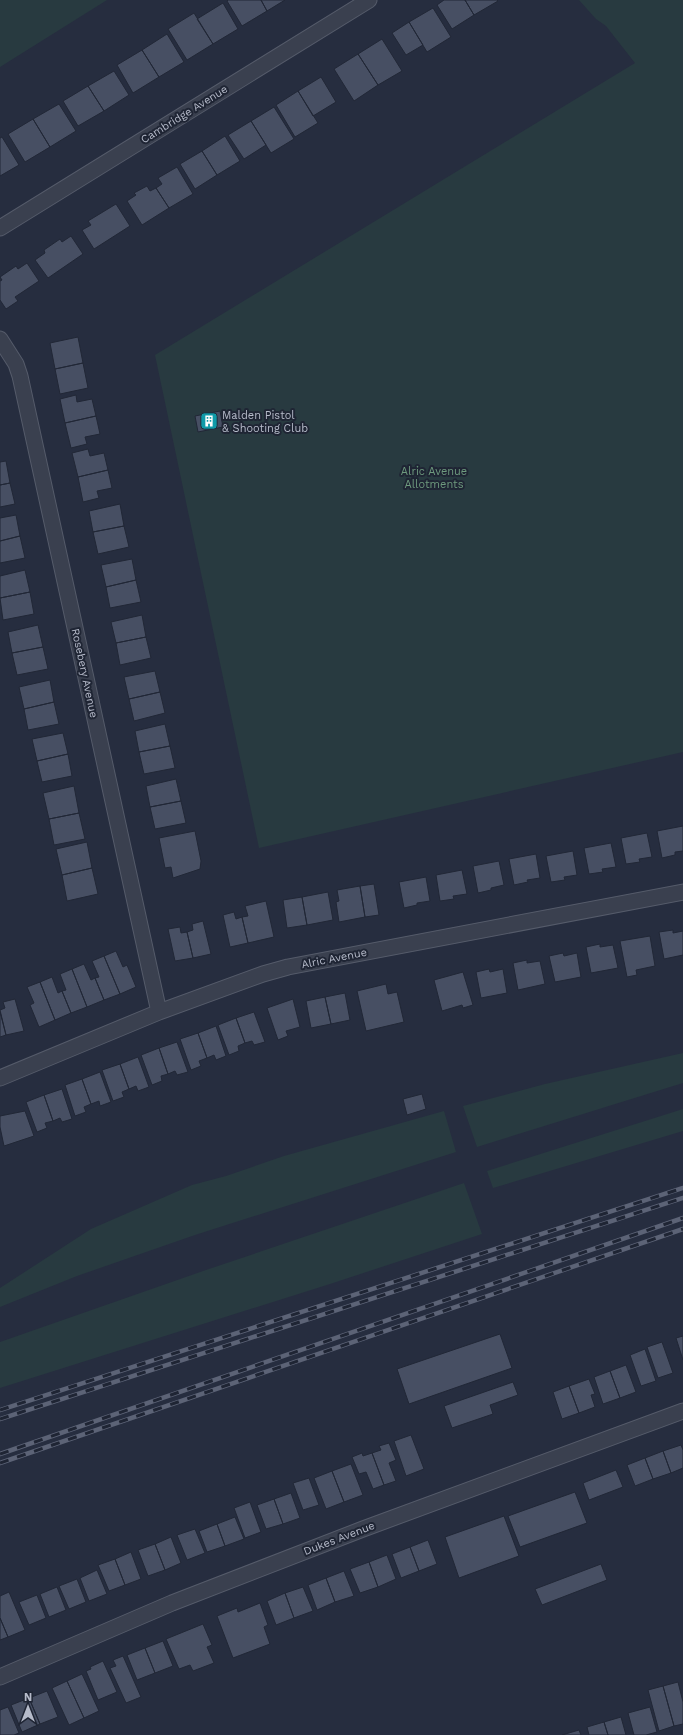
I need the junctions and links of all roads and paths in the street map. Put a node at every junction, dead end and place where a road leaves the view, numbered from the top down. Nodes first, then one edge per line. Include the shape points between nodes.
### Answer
1 (369, 0) edge
2 (0, 228) edge
3 (0, 339) edge
4 (683, 892) edge
5 (159, 1012) junction
6 (0, 1078) edge
7 (683, 1412) edge
8 (0, 1677) edge

1 - 2 street, Cambridge Avenue
3 - 5 street, Rosebery Avenue via 16,364 20,376
4 - 5 street, Alric Avenue via 288,967
5 - 6 street, Alric Avenue
7 - 8 street, Dukes Avenue via 363,1529 172,1603

